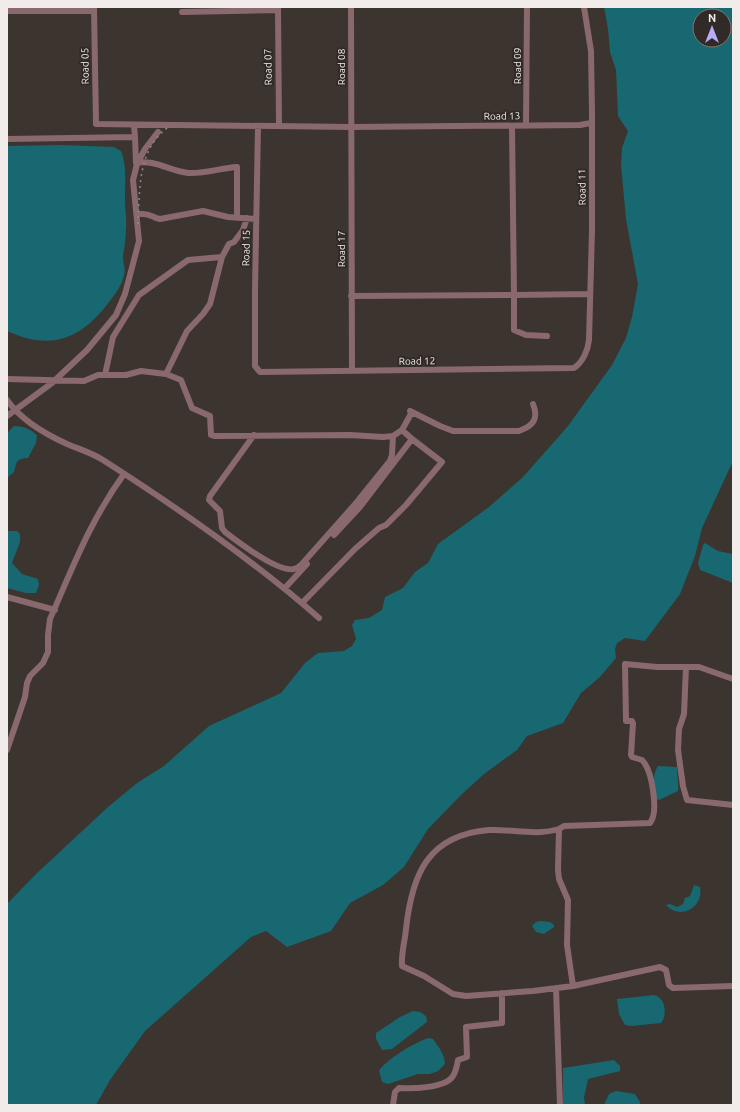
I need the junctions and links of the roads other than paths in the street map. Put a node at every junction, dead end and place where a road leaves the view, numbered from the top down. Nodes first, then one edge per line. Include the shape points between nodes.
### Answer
1 (350, 7) edge
2 (526, 7) edge
3 (584, 7) edge
4 (278, 8) edge
5 (94, 9) edge
6 (7, 11) edge
7 (182, 12) dead end
8 (591, 123) junction
9 (96, 124) joint
10 (134, 125) junction
11 (258, 126) junction
12 (279, 126) junction
13 (512, 126) junction
14 (526, 126) junction
15 (350, 127) junction
16 (158, 132) dead end
17 (135, 137) junction
18 (7, 139) edge
19 (141, 214) dead end
20 (237, 217) junction
21 (247, 218) junction
22 (256, 219) junction
23 (222, 257) junction
24 (590, 294) junction
25 (514, 295) junction
26 (351, 296) junction
27 (548, 336) dead end
28 (577, 365) joint
29 (256, 369) joint
30 (352, 371) junction
31 (166, 374) junction
32 (105, 375) junction
33 (7, 379) edge
34 (53, 381) junction
35 (7, 400) edge
36 (533, 404) dead end
37 (13, 410) junction
38 (7, 416) edge
39 (402, 430) junction
40 (254, 435) junction
41 (392, 436) junction
42 (412, 440) junction
43 (124, 474) junction
44 (285, 588) junction
45 (7, 597) edge
46 (302, 603) junction
47 (54, 610) junction
48 (319, 618) dead end
49 (686, 667) junction
50 (733, 679) edge
51 (10, 732) edge
52 (7, 750) edge
53 (733, 805) edge
54 (559, 829) junction
55 (573, 986) junction
56 (733, 986) edge
57 (556, 988) junction
58 (502, 993) junction
59 (393, 1105) edge
60 (560, 1105) edge

1 - 15 street, Road 08
2 - 14 street, Road 09
3 - 8 street, Road 11 via 591,51
4 - 7 street
4 - 12 street, Road 07
5 - 6 street
5 - 9 street, Road 05
8 - 14 street, Road 13
8 - 24 street, Road 11
9 - 10 street, Road 13
10 - 11 street, Road 13
10 - 17 street
11 - 12 street, Road 13
11 - 22 street, Road 15
12 - 15 street, Road 13
13 - 14 street, Road 13
13 - 15 street, Road 13
13 - 25 street
15 - 26 street, Road 17
16 - 34 street via 144,150 133,180 139,241 120,306 110,323 92,344
17 - 18 street
17 - 20 street via 136,163 144,161 187,173 237,167
19 - 20 street via 150,214 160,219 203,211
20 - 21 street
21 - 22 street
21 - 23 street via 243,230 234,242 229,244
22 - 29 street, Road 15
23 - 31 street via 210,304 187,331
23 - 32 street via 188,260 140,295 112,337
24 - 25 street
24 - 28 street, Road 11 via 588,347
25 - 26 street
25 - 27 street via 514,330 526,335
26 - 30 street, Road 17
28 - 30 street, Road 12 via 567,369
29 - 30 street, Road 12 via 260,372
31 - 32 street via 141,371 126,375
31 - 40 street via 181,380 192,408 210,416 211,435
32 - 34 street via 94,376 84,381
33 - 34 street
34 - 37 street
35 - 37 street
36 - 39 street via 535,420 527,428 519,431 453,431 411,412
37 - 38 street
37 - 43 street via 50,435 101,459
39 - 41 street
39 - 42 street
40 - 41 street
40 - 41 street via 209,500 220,511 225,532 277,566 290,569 296,569 302,564 377,478 392,455
42 - 44 street via 360,507
42 - 46 street via 442,462 406,505 386,525 354,549
43 - 44 street via 228,545
43 - 47 street via 100,508 87,533
44 - 46 street
45 - 47 street
46 - 48 street
47 - 51 street via 49,626 48,652 43,664 30,676 18,720
49 - 50 street via 699,667
49 - 53 street via 684,714 678,740 686,798 692,801
49 - 54 street via 625,664 626,721 633,723 631,755 642,760 647,768 654,800 654,813 650,823 564,826
51 - 52 street
54 - 55 street via 558,879 568,900 567,944
54 - 58 street via 544,832 490,830 461,835 431,853 416,882 410,904 402,966 457,996
55 - 56 street via 660,967 666,970 669,985 673,988
55 - 57 street
57 - 58 street
57 - 60 street
58 - 59 street via 502,1023 466,1027 467,1057 458,1060 450,1080 432,1087 399,1088 395,1092

